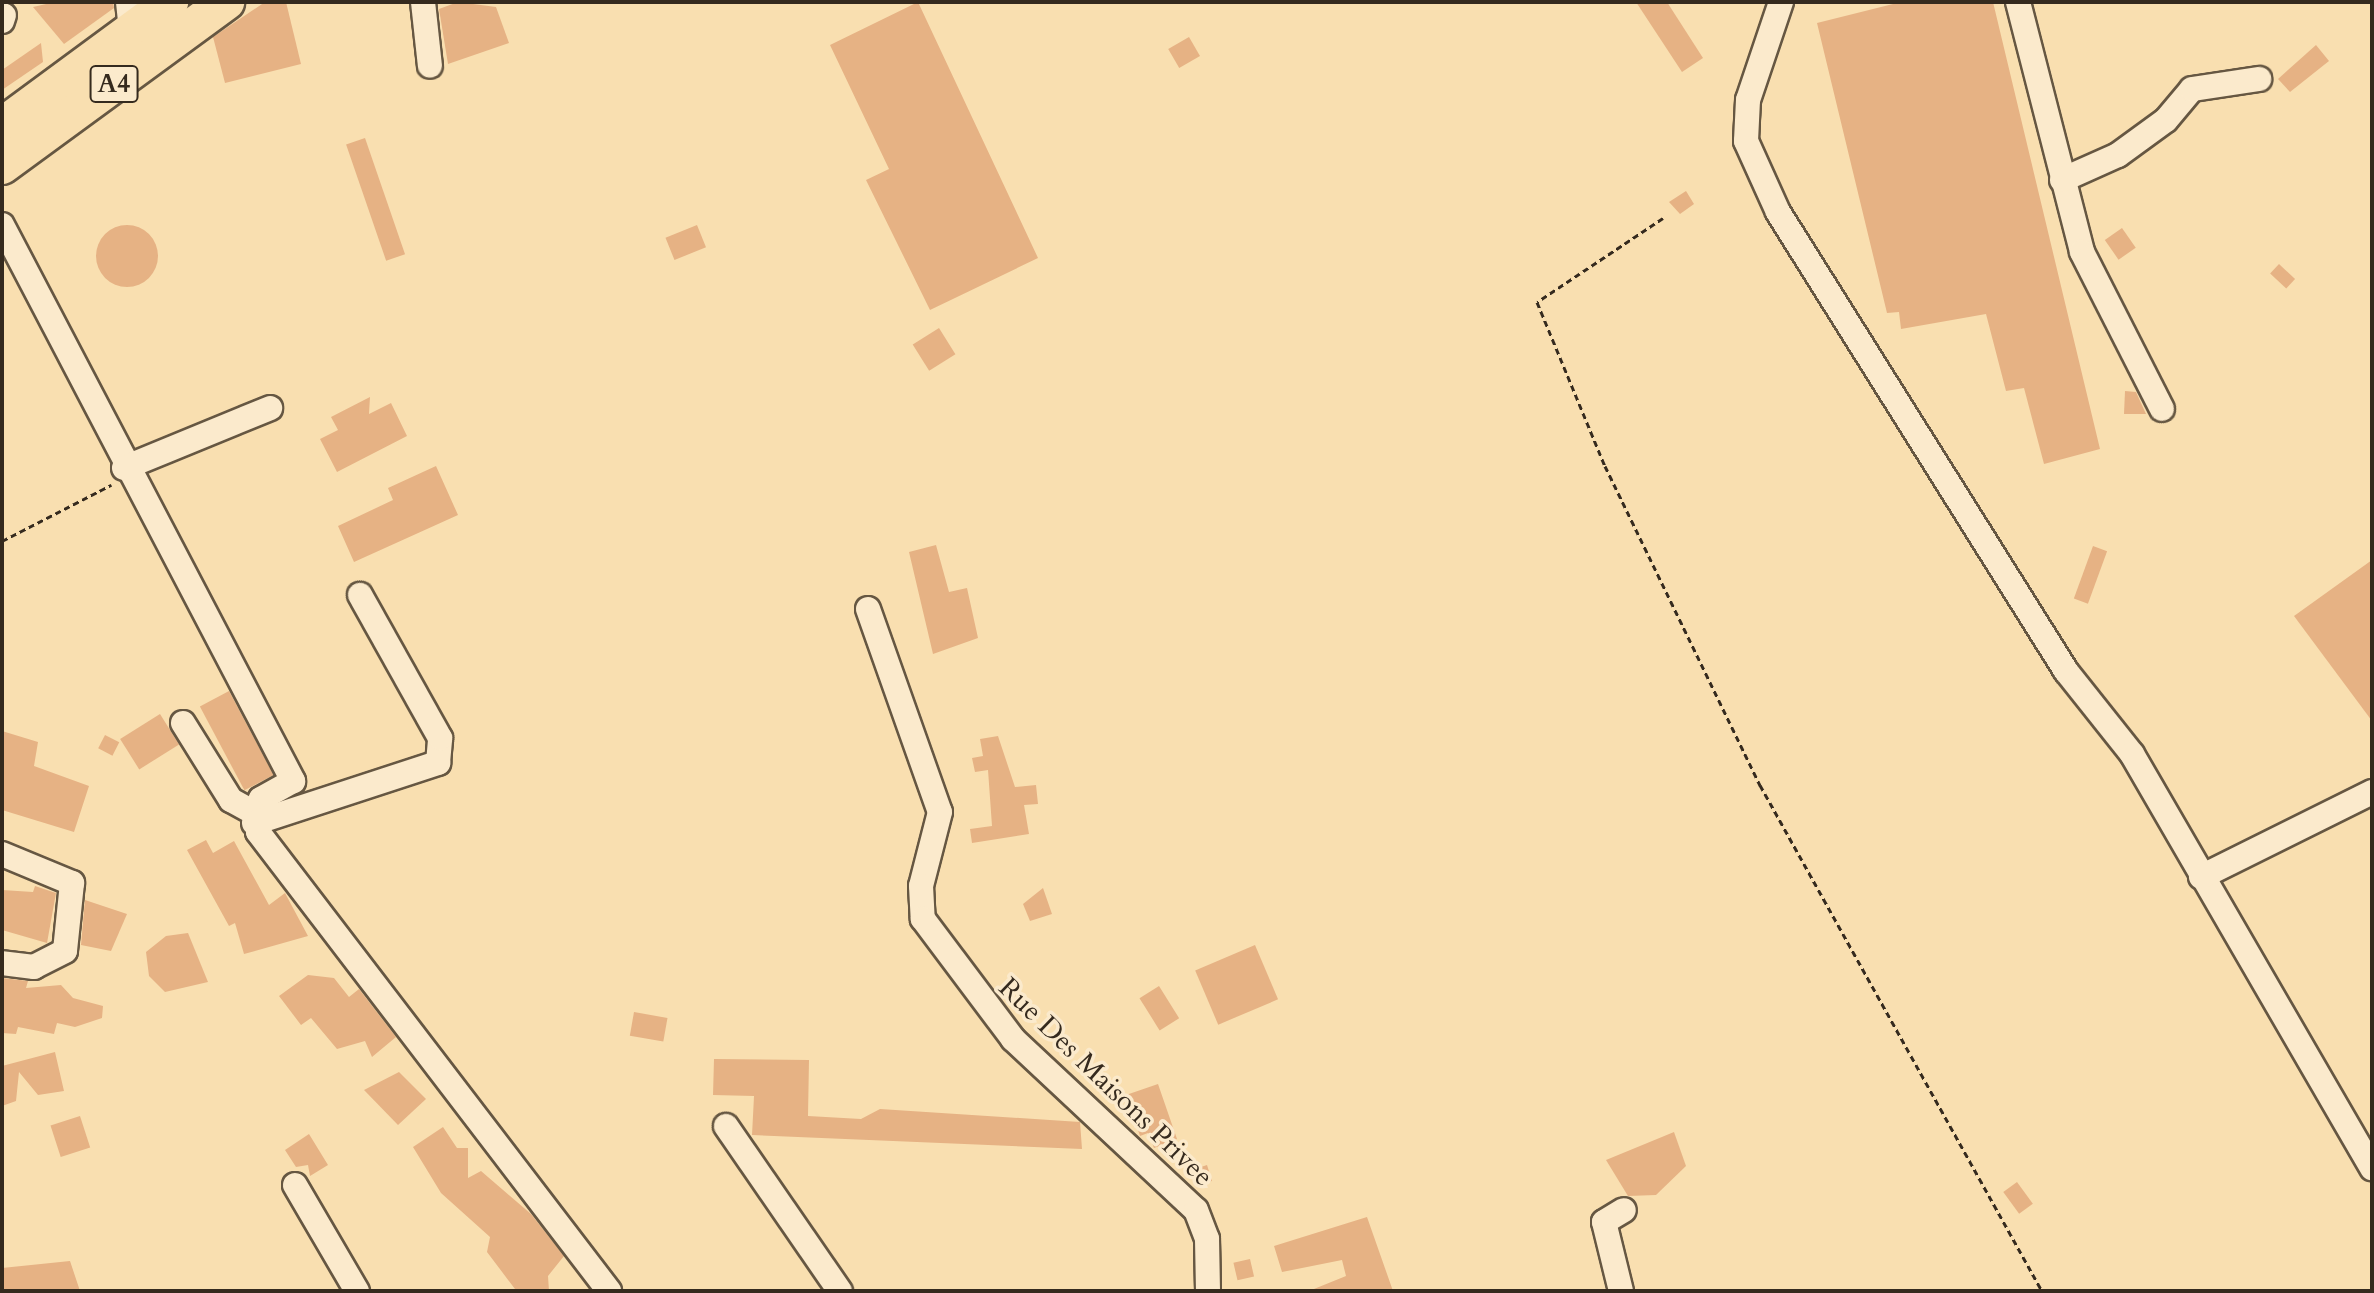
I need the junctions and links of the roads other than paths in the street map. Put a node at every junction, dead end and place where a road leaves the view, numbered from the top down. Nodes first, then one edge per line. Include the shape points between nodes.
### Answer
1 (170, 2) edge
2 (226, 2) edge
3 (423, 2) edge
4 (1781, 2) edge
5 (2018, 2) edge
6 (130, 16) edge
7 (430, 66) dead end
8 (2259, 79) dead end
9 (2, 126) edge
10 (2, 166) edge
11 (2062, 180) junction
12 (2, 225) edge
13 (270, 408) dead end
14 (2162, 409) dead end
15 (126, 472) junction
16 (360, 595) dead end
17 (868, 609) dead end
18 (183, 723) dead end
19 (2372, 792) edge
20 (254, 818) junction
21 (2, 854) edge
22 (2201, 877) junction
23 (2, 963) edge
24 (726, 1126) dead end
25 (2372, 1168) edge
26 (295, 1185) dead end
27 (1624, 1210) dead end
28 (357, 1291) edge
29 (609, 1291) edge
30 (840, 1291) edge
31 (1208, 1291) edge
32 (1621, 1291) edge

1 - 6 highway, A4
2 - 10 highway, A4
3 - 7 street
4 - 22 street via 1748,100 1746,141 1778,212 2066,671 2132,754
5 - 11 street
6 - 9 highway, A4
8 - 11 street via 2192,89 2166,120 2118,155
11 - 14 street via 2082,252
12 - 15 street
13 - 15 street
15 - 20 street via 293,781 261,799
16 - 20 street via 440,738 438,763
17 - 31 street, Rue Des Maisons Privee via 940,812 921,886 923,919 1013,1039 1196,1210 1207,1239
18 - 20 street via 231,800
19 - 22 street
20 - 29 street
21 - 23 street via 62,874 72,883 72,900 65,951 55,962
22 - 25 street
24 - 30 street
26 - 28 street
27 - 32 street via 1604,1222

